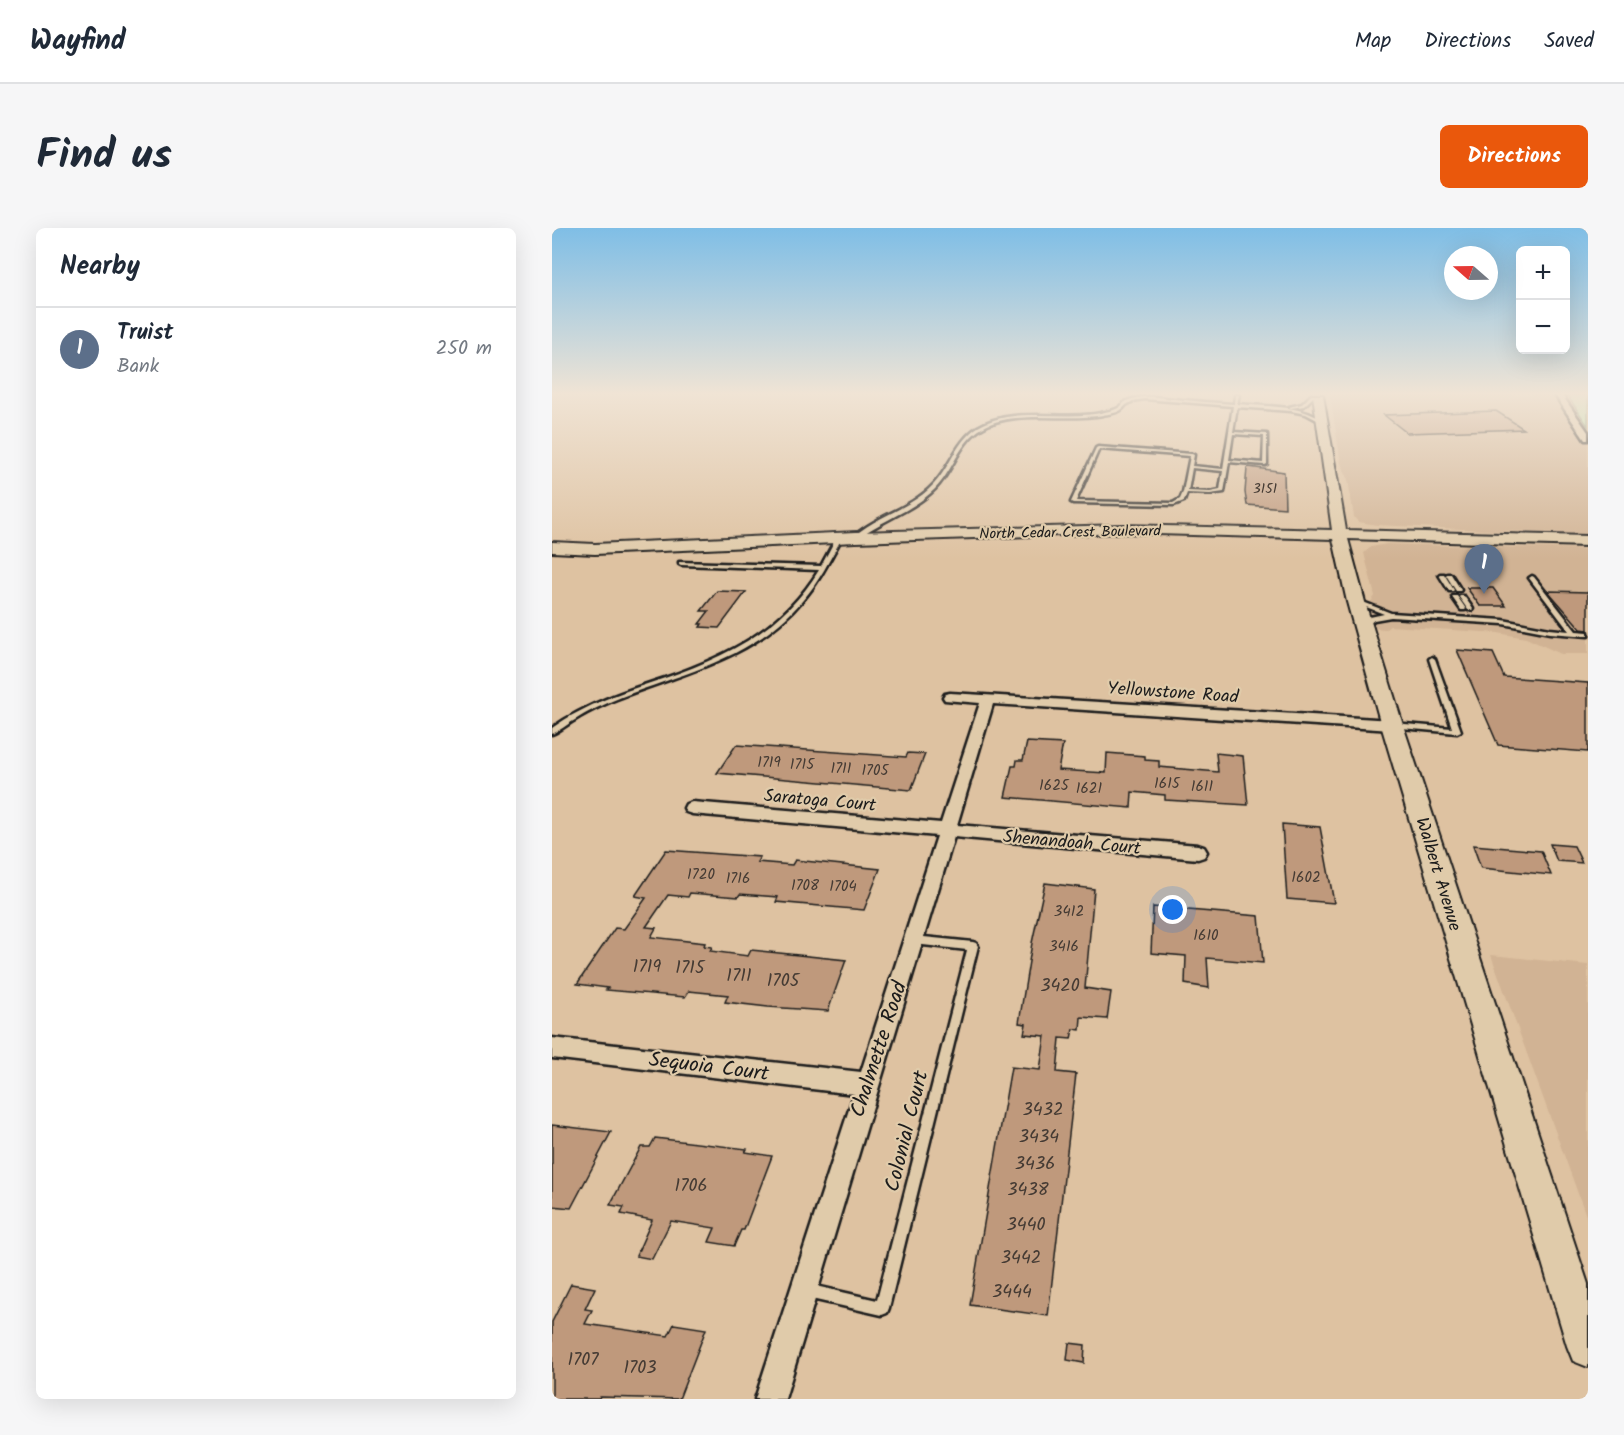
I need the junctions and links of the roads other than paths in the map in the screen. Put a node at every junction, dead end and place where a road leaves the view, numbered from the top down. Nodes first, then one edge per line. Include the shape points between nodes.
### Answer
1 (958, 450) edge
2 (1097, 450) edge
3 (1120, 450) edge
4 (1229, 450) edge
5 (1265, 450) edge
6 (1325, 450) edge
7 (1227, 461) junction
8 (1190, 467) junction
9 (1225, 470) junction
10 (1185, 492) junction
11 (1340, 535) junction
12 (856, 537) junction
13 (839, 538) junction
14 (1586, 541) edge
15 (552, 547) edge
16 (681, 563) dead end
17 (822, 568) junction
18 (1532, 578) dead end
19 (1451, 590) dead end
20 (1459, 594) junction
21 (1462, 609) dead end
22 (1470, 609) dead end
23 (1360, 614) junction
24 (1391, 615) junction
25 (1574, 633) junction
26 (1588, 634) edge
27 (1432, 659) dead end
28 (950, 697) dead end
29 (988, 699) junction
30 (1392, 725) junction
31 (552, 732) edge
32 (692, 808) dead end
33 (945, 832) junction
34 (1198, 852) dead end
35 (912, 940) junction
36 (552, 1048) edge
37 (866, 1084) junction
38 (803, 1290) junction
39 (1588, 1346) edge
40 (770, 1399) edge

1 - 12 lane via 941,480 923,497
2 - 10 lane via 1073,502 1174,504 1182,500
3 - 8 lane via 1192,455
4 - 7 lane
5 - 7 lane via 1265,464
6 - 11 main road, Walbert Avenue
7 - 9 lane
8 - 9 lane
8 - 10 lane
9 - 10 lane via 1222,491
11 - 12 main road, North Cedar Crest Boulevard via 1123,529
11 - 14 main road, North Cedar Crest Boulevard
11 - 23 main road, Walbert Avenue
12 - 13 main road, North Cedar Crest Boulevard
13 - 15 main road, North Cedar Crest Boulevard via 595,549
13 - 17 lane
16 - 17 lane
17 - 31 lane via 795,607 740,651 584,710
18 - 25 lane
19 - 20 lane via 1445,575
20 - 21 lane
20 - 22 lane
23 - 24 lane
23 - 24 lane via 1372,618
23 - 30 main road, Walbert Avenue
24 - 25 lane via 1503,622
25 - 26 lane
27 - 30 lane via 1457,731
28 - 29 street, Yellowstone Road
29 - 30 street, Yellowstone Road
29 - 33 street, Chalmette Road
30 - 39 main road, Walbert Avenue
32 - 33 street, Saratoga Court
33 - 34 street, Shenandoah Court
33 - 35 street, Chalmette Road
35 - 37 street, Chalmette Road
35 - 38 lane, Colonial Court via 973,946 882,1308
36 - 37 street, Sequoia Court
37 - 38 street, Chalmette Road
38 - 40 street, Chalmette Road

